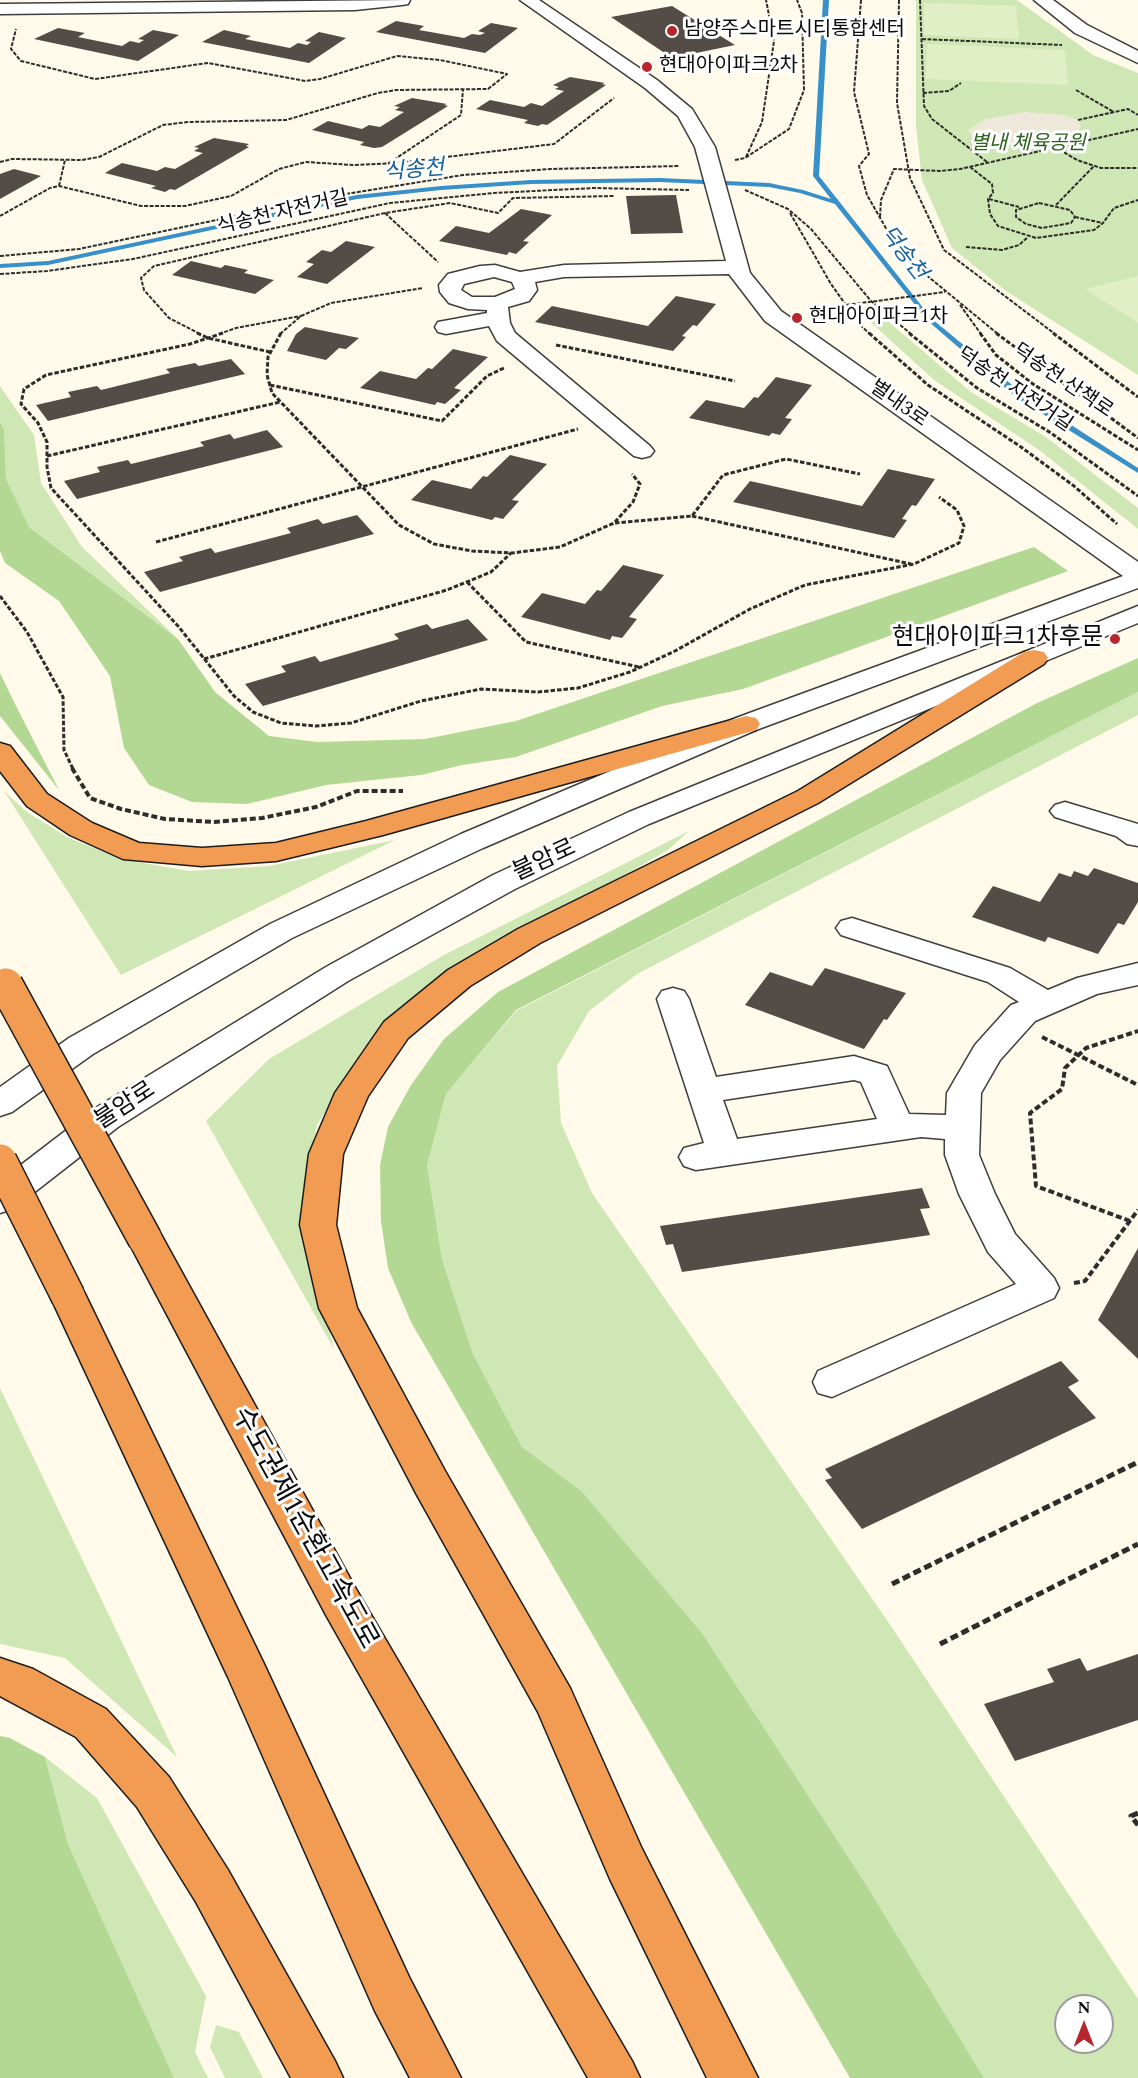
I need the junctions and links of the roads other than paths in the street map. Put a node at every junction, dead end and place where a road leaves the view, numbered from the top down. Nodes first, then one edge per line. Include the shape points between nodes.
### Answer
1 (402, 0) edge
2 (528, 0) edge
3 (1042, 0) edge
4 (105, 3) edge
5 (0, 9) edge
6 (1119, 29) dead end
7 (1138, 39) edge
8 (1138, 58) edge
9 (738, 267) junction
10 (519, 278) junction
11 (498, 311) junction
12 (446, 327) dead end
13 (634, 459) road end
14 (1138, 577) edge
15 (1138, 614) edge
16 (1034, 658) junction
17 (746, 724) junction
18 (0, 752) edge
19 (1065, 811) dead end
20 (1138, 837) edge
21 (852, 928) dead end
22 (1138, 974) edge
23 (3, 980) edge
24 (674, 999) dead end
25 (1046, 1004) junction
26 (704, 1091) junction
27 (0, 1104) edge
28 (898, 1128) junction
29 (963, 1128) junction
30 (0, 1161) edge
31 (0, 1200) edge
32 (832, 1382) dead end
33 (0, 1677) edge
34 (318, 2078) edge
35 (436, 2078) edge
36 (615, 2078) edge
37 (733, 2078) edge

1 - 4 street via 355,5
2 - 9 street, 별내3로 via 651,84 685,113 705,147
3 - 8 street via 1081,29
4 - 5 street
6 - 7 street
9 - 10 street via 576,271
9 - 14 street, 별내3로 via 773,316
10 - 11 street via 526,284 526,290
10 - 11 street via 508,273 480,272 453,282 451,292 457,298
11 - 12 street
11 - 13 street via 505,336
14 - 17 street, 불암로
15 - 16 street, 불암로
16 - 31 street, 불암로 via 639,818 504,882 337,974 106,1118
16 - 37 highway via 808,797 529,936 459,978 396,1030 352,1093 326,1154 318,1225 338,1308 555,1702 626,1864
17 - 18 highway via 362,832 276,852 202,857 134,852 81,829 38,800
17 - 27 street, 불암로 via 472,841 281,931 81,1046
19 - 20 street
21 - 25 street via 999,975
22 - 25 street via 1088,986
23 - 36 highway, 수도권제1순환고속도로, bridge via 341,1602
24 - 26 street
25 - 29 street via 1023,1013 987,1053 964,1093
26 - 28 street via 854,1068 875,1074
26 - 28 street via 710,1155
28 - 29 street
29 - 32 street via 962,1155 977,1194 1001,1242 1041,1288
30 - 35 highway, bridge via 249,1677 392,1994
33 - 34 highway via 18,1682 91,1723 153,1792 212,1886

